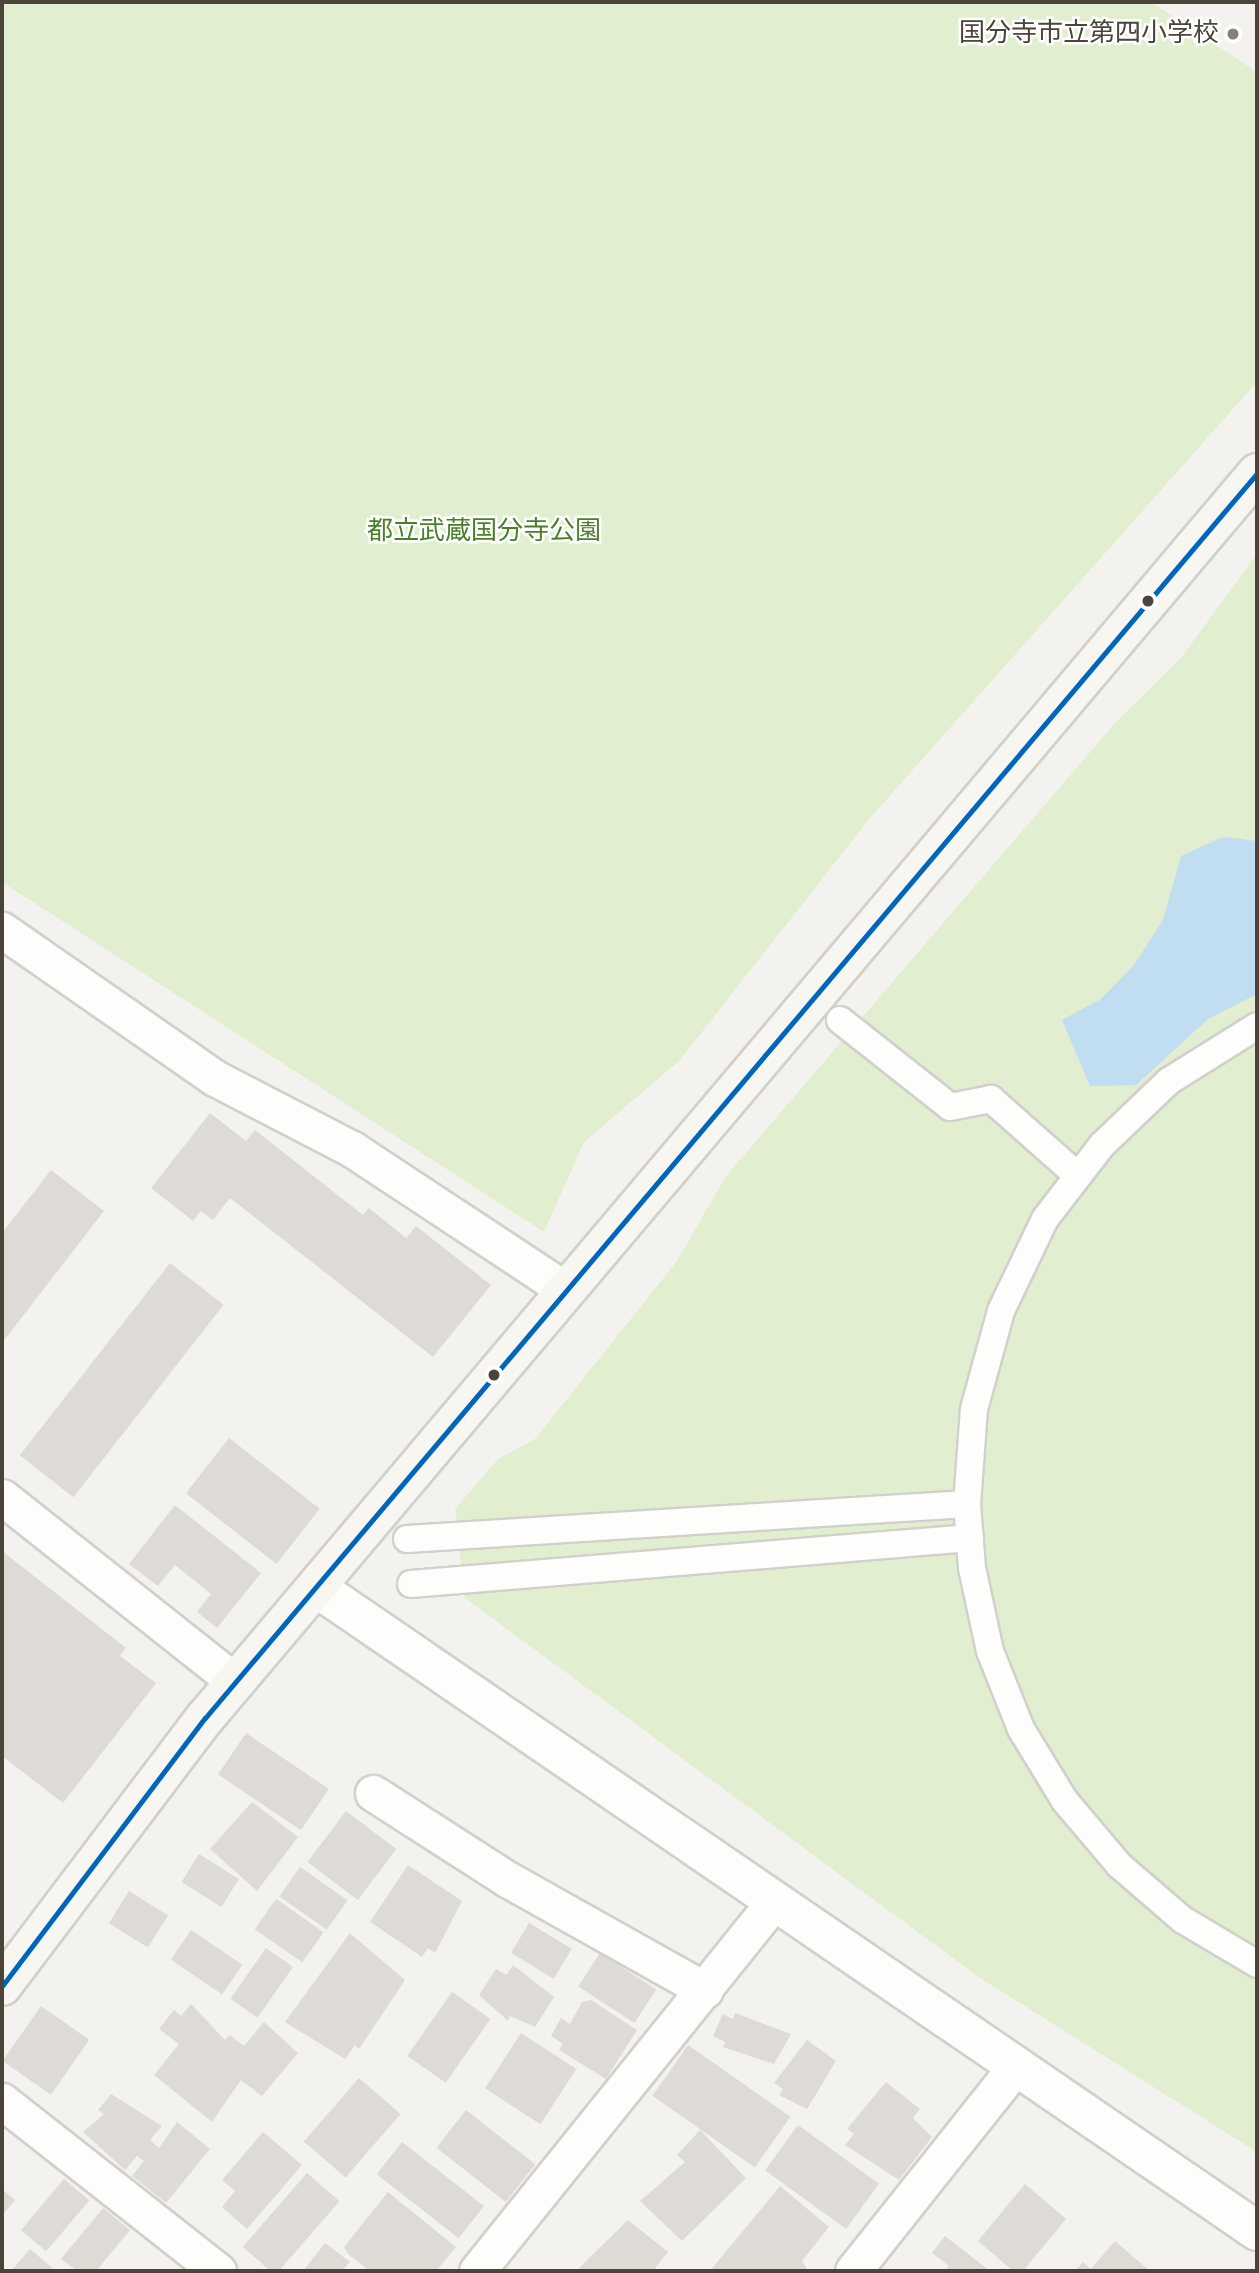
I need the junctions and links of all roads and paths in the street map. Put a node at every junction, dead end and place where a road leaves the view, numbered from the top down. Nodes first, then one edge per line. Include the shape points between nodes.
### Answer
1 (1257, 473) edge
2 (2, 930) edge
3 (841, 1020) dead end
4 (1257, 1026) edge
5 (1078, 1177) junction
6 (566, 1290) junction
7 (2, 1497) edge
8 (967, 1504) junction
9 (970, 1538) junction
10 (407, 1539) dead end
11 (411, 1584) dead end
12 (317, 1588) junction
13 (235, 1682) junction
14 (373, 1793) dead end
15 (772, 1904) junction
16 (1257, 1964) edge
17 (2, 1986) edge
18 (705, 1990) junction
19 (1013, 2070) junction
20 (2, 2101) edge
21 (1257, 2231) edge
22 (218, 2271) edge
23 (477, 2271) edge
24 (853, 2271) edge

1 - 6 main road
2 - 6 street via 215,1078 352,1149
3 - 5 street via 950,1107 991,1099
4 - 5 street via 1169,1081
5 - 8 street via 1045,1219 1001,1311 974,1409
6 - 12 main road
7 - 13 street
8 - 9 street
8 - 10 street
9 - 11 street
9 - 16 street via 990,1651 1021,1729 1065,1801 1119,1865 1183,1920
12 - 13 main road
12 - 15 street
13 - 17 main road
14 - 18 street via 507,1879
15 - 18 street
15 - 19 street
18 - 23 street
19 - 21 street
19 - 24 street
20 - 22 street

